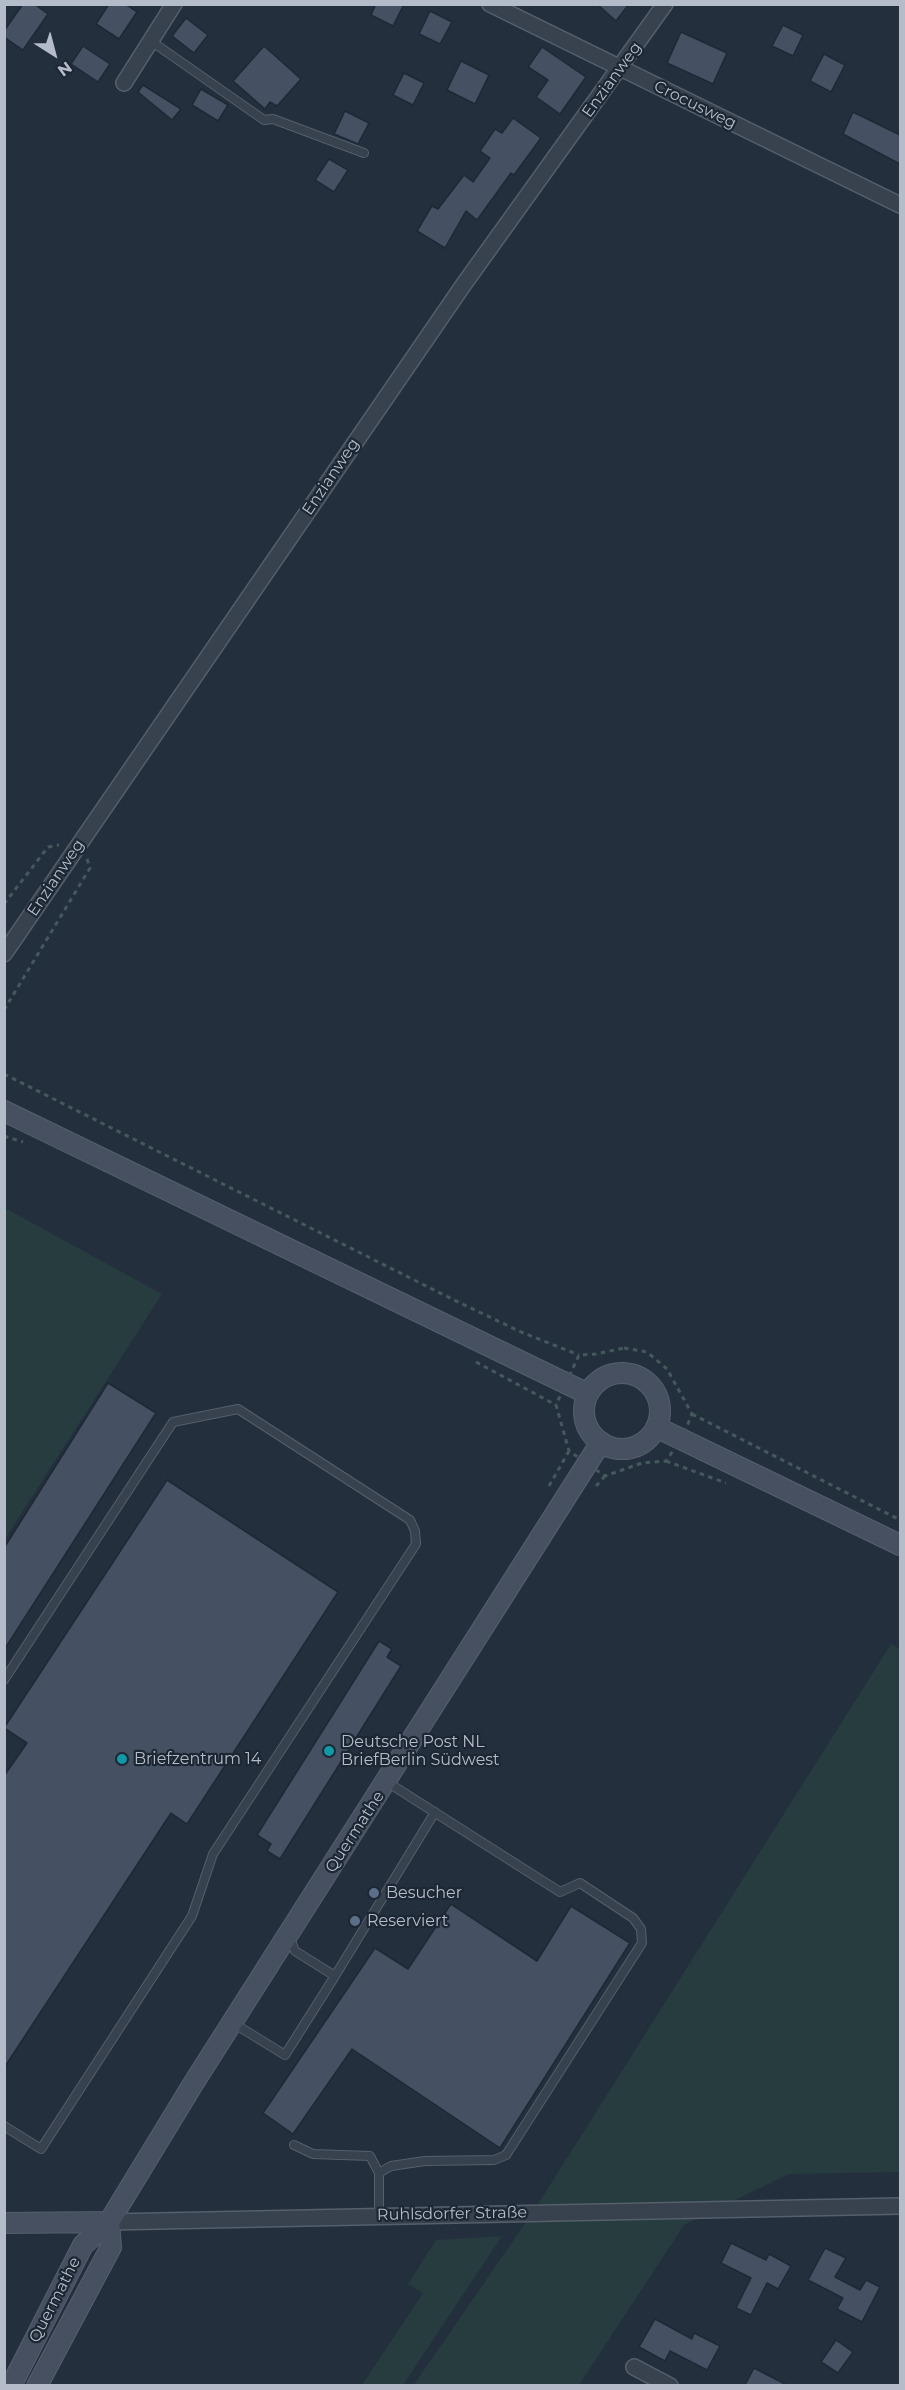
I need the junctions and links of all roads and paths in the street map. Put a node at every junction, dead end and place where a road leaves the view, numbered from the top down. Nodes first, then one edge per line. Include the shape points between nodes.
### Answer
1 (174, 4) edge
2 (490, 4) edge
3 (665, 4) edge
4 (151, 41) junction
5 (620, 69) junction
6 (124, 83) dead end
7 (364, 153) dead end
8 (900, 205) edge
9 (82, 841) junction
10 (4, 904) edge
11 (4, 954) edge
12 (4, 1010) edge
13 (4, 1074) edge
14 (4, 1111) edge
15 (579, 1355) junction
16 (565, 1382) junction
17 (588, 1394) junction
18 (692, 1414) junction
19 (657, 1427) junction
20 (682, 1438) junction
21 (601, 1442) junction
22 (587, 1463) junction
23 (900, 1520) edge
24 (900, 1545) edge
25 (4, 1680) edge
26 (387, 1782) junction
27 (435, 1812) junction
28 (288, 1935) junction
29 (335, 1976) junction
30 (233, 2023) junction
31 (4, 2126) edge
32 (294, 2145) dead end
33 (379, 2173) junction
34 (900, 2206) edge
35 (379, 2216) junction
36 (109, 2222) junction
37 (4, 2223) edge
38 (634, 2367) dead end
39 (11, 2385) edge
40 (37, 2385) edge
41 (670, 2385) edge

1 - 4 street
2 - 5 street, Crocusweg
3 - 5 street, Enzianweg
4 - 6 street
4 - 7 lane via 264,120 273,119
5 - 8 street, Crocusweg
5 - 9 street, Enzianweg via 464,284
9 - 10 path via 48,847
9 - 11 street, Enzianweg
9 - 12 path via 90,868
13 - 15 path via 473,1309
14 - 16 main road
15 - 16 path
15 - 18 path via 624,1348 647,1352 667,1369
16 - 17 main road
16 - 22 path via 556,1405 569,1451
17 - 19 main road via 607,1376 633,1374 654,1389 659,1401
17 - 21 main road via 585,1415 593,1435
18 - 20 path
18 - 23 path
19 - 20 main road
19 - 21 main road via 638,1445 613,1447
20 - 22 path via 666,1461 642,1463 605,1476
20 - 24 main road
21 - 22 main road, Quermathe
22 - 26 main road, Quermathe
25 - 31 lane via 173,1422 238,1409 410,1521 416,1531 416,1544 213,1854 192,1916 41,2149
26 - 27 lane
26 - 28 main road, Quermathe
27 - 29 lane
27 - 33 lane via 561,1892 580,1884 633,1918 641,1929 642,1943 506,2155 494,2160 425,2161 391,2166
28 - 29 lane via 295,1951
28 - 30 main road, Quermathe
29 - 30 lane via 285,2055
30 - 36 main road, Quermathe
32 - 33 lane via 313,2154 370,2156
33 - 35 lane
34 - 35 street, Ruhlsdorfer Straße
35 - 36 street, Ruhlsdorfer Straße
36 - 37 main road, Ruhlsdorfer Straße
36 - 39 main road, Quermathe via 83,2245
36 - 40 main road, Quermathe via 111,2247
38 - 41 street

